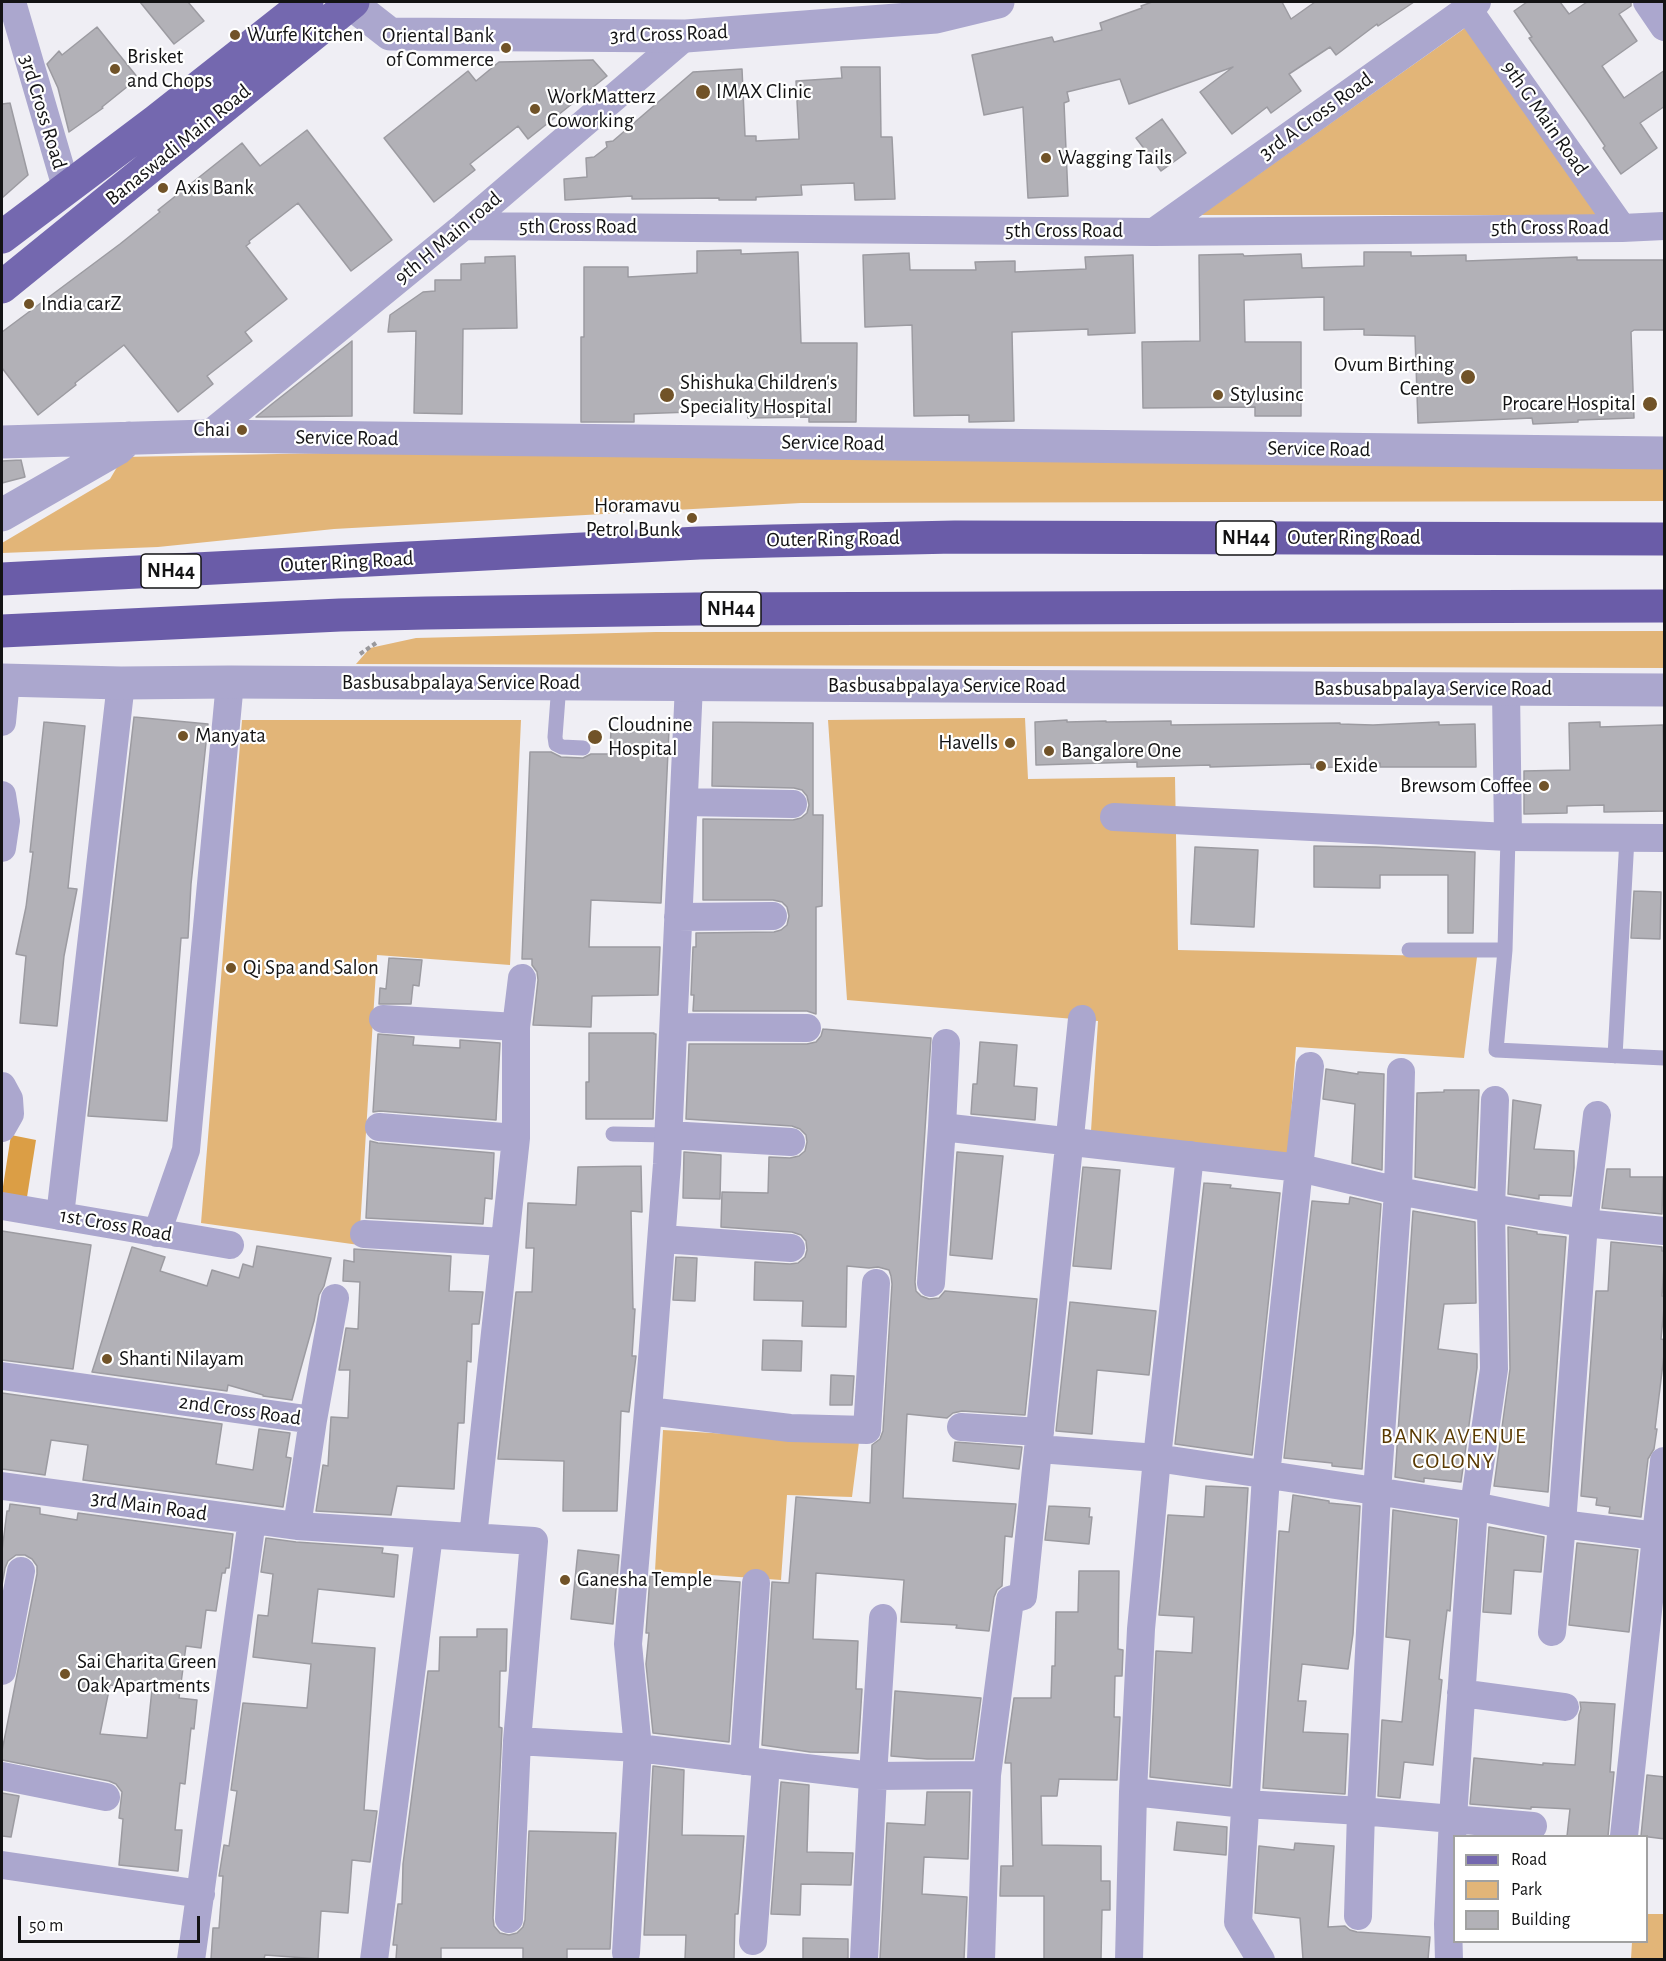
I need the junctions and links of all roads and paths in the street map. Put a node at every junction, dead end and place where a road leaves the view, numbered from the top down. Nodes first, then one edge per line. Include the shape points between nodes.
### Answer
1 (307, 2) edge
2 (351, 2) edge
3 (998, 2) edge
4 (1647, 2) edge
5 (1472, 5) edge
6 (21, 7) edge
7 (1665, 27) edge
8 (686, 36) junction
9 (66, 187) junction
10 (464, 226) junction
11 (1665, 226) edge
12 (1622, 228) junction
13 (1154, 232) junction
14 (2, 237) edge
15 (2, 286) edge
16 (207, 436) junction
17 (129, 438) junction
18 (2, 442) edge
19 (1665, 453) edge
20 (2, 515) edge
21 (1665, 539) edge
22 (2, 579) edge
23 (1665, 606) edge
24 (2, 631) edge
25 (378, 642) dead end
26 (352, 659) dead end
27 (4, 680) edge
28 (231, 682) junction
29 (120, 683) junction
30 (559, 684) junction
31 (689, 685) junction
32 (1506, 689) junction
33 (1665, 690) edge
34 (2, 723) edge
35 (583, 748) dead end
36 (2, 795) edge
37 (684, 802) junction
38 (793, 804) dead end
39 (1114, 817) dead end
40 (1508, 837) junction
41 (1627, 838) junction
42 (1665, 838) edge
43 (2, 848) edge
44 (773, 916) dead end
45 (678, 917) junction
46 (1409, 950) dead end
47 (1505, 950) junction
48 (522, 978) dead end
49 (1082, 1018) dead end
50 (383, 1019) dead end
51 (516, 1027) junction
52 (674, 1027) junction
53 (807, 1028) dead end
54 (946, 1043) dead end
55 (1615, 1056) junction
56 (1665, 1058) edge
57 (1310, 1066) dead end
58 (1401, 1072) dead end
59 (2, 1086) edge
60 (1495, 1100) dead end
61 (1597, 1115) dead end
62 (379, 1126) dead end
63 (942, 1127) junction
64 (2, 1128) edge
65 (613, 1134) dead end
66 (668, 1135) junction
67 (516, 1138) junction
68 (1068, 1141) junction
69 (791, 1142) dead end
70 (1190, 1155) junction
71 (1300, 1168) junction
72 (1398, 1191) junction
73 (2, 1206) edge
74 (1491, 1208) junction
75 (60, 1216) junction
76 (1584, 1223) junction
77 (1665, 1231) edge
78 (158, 1233) junction
79 (364, 1234) dead end
80 (662, 1239) junction
81 (504, 1242) junction
82 (230, 1245) dead end
83 (791, 1248) dead end
84 (931, 1282) dead end
85 (876, 1283) dead end
86 (335, 1298) dead end
87 (2, 1376) edge
88 (648, 1411) junction
89 (313, 1420) junction
90 (961, 1427) dead end
91 (1040, 1441) junction
92 (1157, 1458) junction
93 (1665, 1461) edge
94 (1266, 1475) junction
95 (2, 1486) edge
96 (1377, 1492) junction
97 (1474, 1506) junction
98 (252, 1520) junction
99 (1562, 1524) junction
100 (297, 1526) junction
101 (429, 1535) junction
102 (473, 1537) junction
103 (1660, 1537) edge
104 (21, 1571) dead end
105 (756, 1583) dead end
106 (883, 1618) dead end
107 (1552, 1632) dead end
108 (2, 1671) edge
109 (1461, 1693) junction
110 (1565, 1707) dead end
111 (517, 1741) junction
112 (638, 1748) junction
113 (755, 1762) junction
114 (987, 1775) junction
115 (2, 1776) edge
116 (873, 1776) junction
117 (1133, 1792) junction
118 (106, 1797) dead end
119 (1245, 1804) junction
120 (1361, 1811) junction
121 (1453, 1818) junction
122 (1533, 1826) dead end
123 (1624, 1835) edge
124 (2, 1865) edge
125 (201, 1894) junction
126 (1358, 1916) dead end
127 (509, 1919) dead end
128 (753, 1941) dead end
129 (626, 1953) dead end
130 (191, 1959) edge
131 (374, 1959) edge
132 (864, 1959) edge
133 (981, 1959) edge
134 (1129, 1959) edge
135 (1261, 1959) edge
136 (1449, 1959) edge

1 - 9 main road, Banaswadi Main Road
2 - 8 street, 3rd Cross Road via 390,34
2 - 15 main road, Banaswadi Main Road
3 - 8 street, 3rd Cross Road via 936,17
4 - 7 street
5 - 12 street, 9th G Main Road
5 - 13 street, 3rd A Cross Road
6 - 9 street, 3rd Cross Road
8 - 10 street, 9th H Main road
9 - 14 main road, Banaswadi Main Road
10 - 13 street, 5th Cross Road
10 - 16 street, 9th H Main road
11 - 12 street, 5th Cross Road
12 - 13 street, 5th Cross Road
16 - 17 street, Service Road
16 - 19 street, Service Road
17 - 18 street, Service Road
17 - 20 street via 117,449
21 - 22 highway, Outer Ring Road / NH44 via 794,540
23 - 24 highway, NH44 via 555,611 340,615
25 - 26 path
27 - 29 street, Basbusabpalaya Service Road
27 - 34 street
28 - 29 street, Basbusabpalaya Service Road
28 - 30 street, Basbusabpalaya Service Road
28 - 78 street via 186,1150
29 - 75 street
30 - 31 street, Basbusabpalaya Service Road
30 - 35 lane via 556,744
31 - 32 street, Basbusabpalaya Service Road
31 - 37 street
32 - 33 street, Basbusabpalaya Service Road
32 - 40 street
36 - 43 street via 6,821
37 - 38 street
37 - 45 street
39 - 40 street
40 - 41 street
40 - 47 lane
41 - 42 street
41 - 55 lane
44 - 45 street
45 - 52 street
46 - 47 lane
47 - 55 lane via 1496,1050
48 - 51 street
49 - 68 street
50 - 51 street
51 - 67 street
52 - 53 street
52 - 66 street
54 - 63 street
55 - 56 lane
57 - 71 street
58 - 72 street
59 - 64 street via 9,1099 10,1114
60 - 74 street
61 - 76 street
62 - 67 street
63 - 68 street
63 - 84 street
65 - 66 lane
66 - 69 street
66 - 80 street
67 - 81 street
68 - 70 street
68 - 91 street
70 - 71 street
70 - 92 street
71 - 72 street
71 - 94 street
72 - 74 street
72 - 96 street
73 - 75 street, 1st Cross Road
74 - 76 street
74 - 97 street via 1494,1369
75 - 78 street, 1st Cross Road
76 - 77 street
76 - 99 street
78 - 82 street, 1st Cross Road
79 - 81 street
80 - 83 street
80 - 88 street
81 - 102 street
85 - 88 street via 867,1430 790,1428
86 - 89 street
87 - 89 street, 2nd Cross Road
88 - 112 street via 628,1644
89 - 100 street, 2nd Cross Road
90 - 91 street
91 - 92 street
91 - 114 street via 1023,1596 1010,1600
92 - 94 street
92 - 117 street via 1141,1629
93 - 103 street
94 - 96 street
94 - 119 street
95 - 98 street, 3rd Main Road
96 - 97 street
96 - 120 street
97 - 99 street
97 - 109 street
98 - 100 street, 3rd Main Road
98 - 125 street
99 - 103 street
99 - 107 street
100 - 101 street
101 - 102 street
101 - 131 street
102 - 111 street via 534,1541
103 - 123 street
104 - 108 street
105 - 113 street
106 - 116 street
109 - 110 street
109 - 121 street
111 - 112 street
111 - 127 street
112 - 113 street
112 - 129 street
113 - 116 street
113 - 128 street
114 - 116 street
114 - 133 street
115 - 118 street
116 - 132 street
117 - 119 street
117 - 134 street
119 - 120 street
119 - 135 street via 1238,1922
120 - 121 street
120 - 126 street
121 - 122 street
121 - 136 street
124 - 125 street
125 - 130 street

